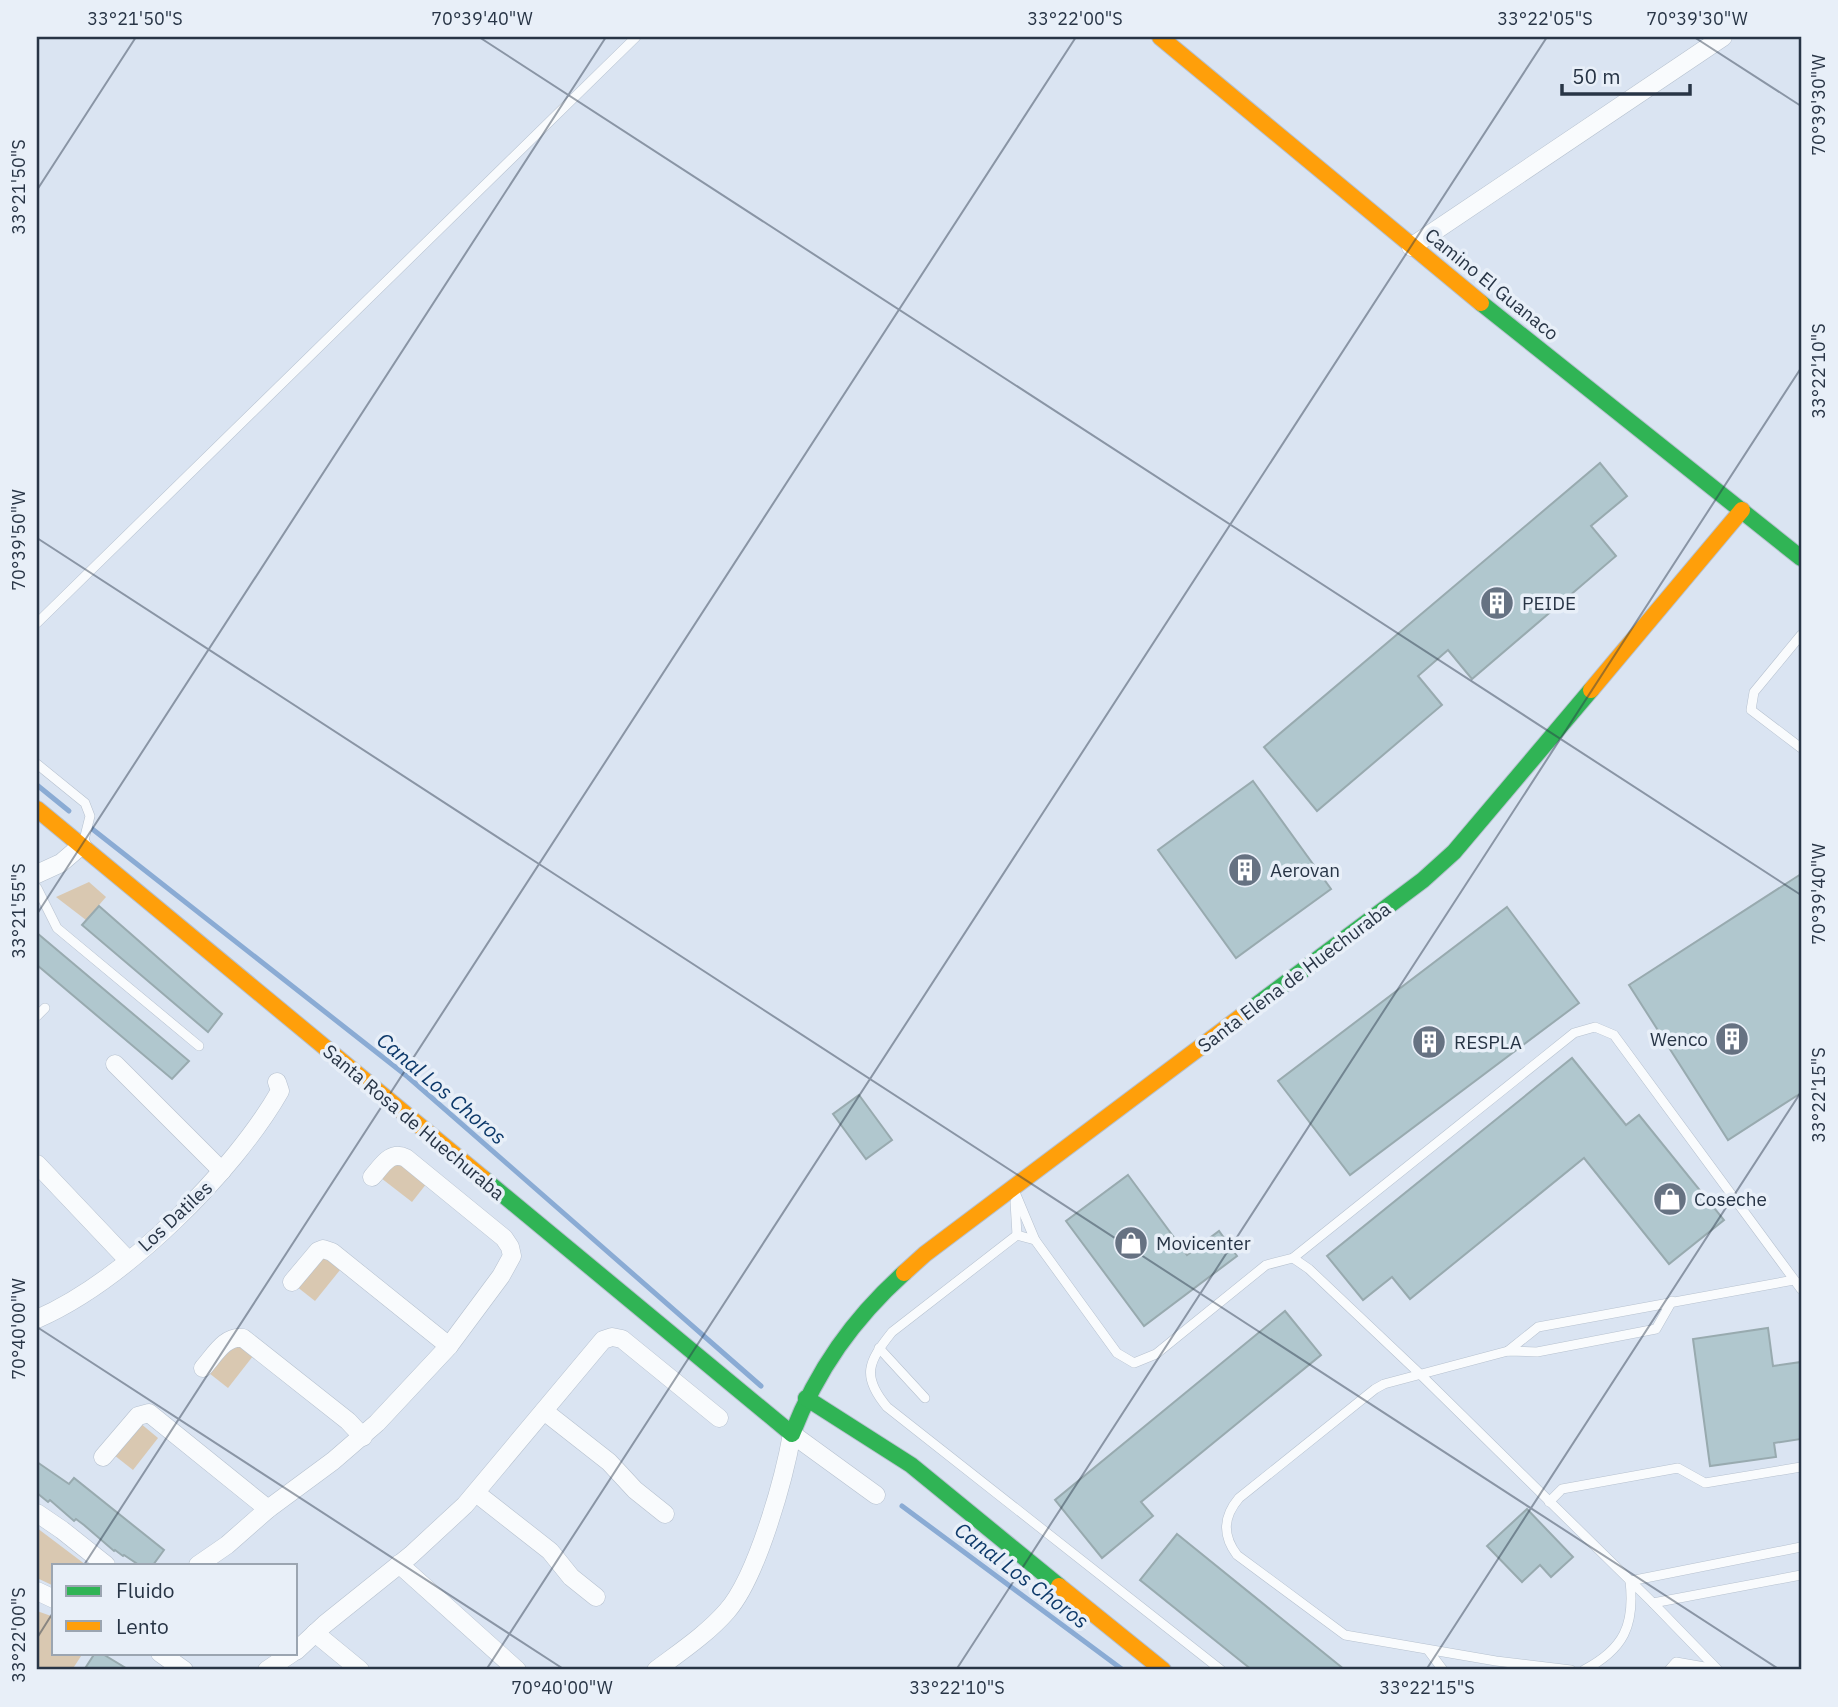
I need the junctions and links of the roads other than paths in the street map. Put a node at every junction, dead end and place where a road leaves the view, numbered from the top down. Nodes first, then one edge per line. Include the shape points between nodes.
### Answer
1 (636, 37) edge
2 (1160, 37) edge
3 (1723, 37) edge
4 (1411, 247) junction
5 (1742, 510) junction
6 (1801, 558) edge
7 (37, 623) edge
8 (1801, 635) edge
9 (1801, 748) edge
10 (37, 764) edge
11 (37, 809) edge
12 (82, 845) junction
13 (37, 874) edge
14 (37, 888) edge
15 (45, 1009) dead end
16 (37, 1016) edge
17 (199, 1046) dead end
18 (115, 1063) dead end
19 (277, 1082) dead end
20 (37, 1164) edge
21 (222, 1171) junction
22 (372, 1177) dead end
23 (1012, 1189) junction
24 (1017, 1235) junction
25 (1035, 1240) junction
26 (1293, 1258) junction
27 (128, 1260) junction
28 (1794, 1280) junction
29 (292, 1282) dead end
30 (1801, 1289) edge
31 (1672, 1301) junction
32 (37, 1319) edge
33 (449, 1346) junction
34 (879, 1348) junction
35 (1508, 1351) junction
36 (203, 1368) dead end
37 (1421, 1375) junction
38 (806, 1398) junction
39 (925, 1398) dead end
40 (544, 1411) junction
41 (719, 1418) dead end
42 (792, 1434) junction
43 (363, 1437) junction
44 (103, 1457) dead end
45 (1801, 1467) edge
46 (476, 1493) junction
47 (876, 1495) dead end
48 (1549, 1502) junction
49 (268, 1509) junction
50 (37, 1513) edge
51 (665, 1514) dead end
52 (227, 1545) junction
53 (1801, 1547) edge
54 (105, 1564) edge
55 (199, 1564) edge
56 (213, 1564) edge
57 (399, 1564) junction
58 (1801, 1575) edge
59 (1630, 1581) junction
60 (596, 1597) dead end
61 (1653, 1603) junction
62 (315, 1633) junction
63 (298, 1649) edge
64 (1429, 1650) junction
65 (161, 1654) edge
66 (292, 1654) edge
67 (294, 1654) edge
68 (1496, 1661) junction
69 (184, 1670) edge
70 (267, 1670) edge
71 (286, 1670) edge
72 (360, 1670) edge
73 (517, 1670) edge
74 (656, 1670) edge
75 (1163, 1670) edge
76 (1221, 1670) edge
77 (1443, 1670) edge
78 (1489, 1670) edge
79 (1571, 1670) edge
80 (1584, 1670) edge
81 (1669, 1670) edge
82 (1718, 1670) edge

1 - 7 lane
2 - 4 street, Camino El Guanaco
3 - 4 street
4 - 5 street, Camino El Guanaco
5 - 6 street, Camino El Guanaco
5 - 23 street, Santa Elena de Huechuraba via 1439,867
8 - 9 lane via 1754,692 1751,710
10 - 12 lane via 86,803 90,816
11 - 12 street, Santa Rosa de Huechuraba
12 - 13 street via 61,863
12 - 42 street, Santa Rosa de Huechuraba
14 - 17 lane via 57,928
15 - 16 lane
18 - 21 street
19 - 21 street, Los Datiles via 279,1095
20 - 27 street
21 - 27 street, Los Datiles
22 - 33 street via 392,1156 402,1156 510,1247 508,1265
23 - 24 lane
23 - 25 lane
23 - 38 street, Santa Elena de Huechuraba via 885,1288 826,1359
24 - 25 lane
24 - 34 lane via 906,1320
25 - 26 lane via 1117,1353 1134,1363 1156,1354 1266,1265
26 - 28 lane via 1574,1033 1595,1027 1614,1035
26 - 37 lane
27 - 32 street, Los Datiles via 81,1295
28 - 30 lane
28 - 31 lane
29 - 33 street via 318,1251 332,1252
31 - 35 lane via 1538,1327
31 - 35 lane via 1656,1329 1537,1352
33 - 43 street
34 - 39 lane
34 - 76 lane via 870,1378 887,1407
35 - 37 lane
36 - 43 street via 225,1343 243,1338
37 - 48 lane
37 - 64 lane via 1375,1389 1238,1499 1226,1520 1229,1545 1237,1555 1332,1628 1357,1638
38 - 42 street
38 - 75 street via 911,1465
40 - 41 street via 600,1343 612,1337 626,1342
40 - 46 street
40 - 51 street
42 - 47 street, Santa Rosa de Huechuraba
42 - 74 street via 786,1468 742,1588 727,1611
43 - 49 street
44 - 49 street via 138,1416 149,1413
45 - 48 lane via 1705,1483 1678,1468 1562,1489
46 - 57 street
46 - 60 street via 550,1551 571,1577
48 - 59 lane
49 - 52 street
50 - 54 street
52 - 55 street
52 - 56 street
53 - 59 lane
57 - 62 street
57 - 73 street
58 - 61 lane
59 - 61 lane
59 - 80 lane via 1633,1601 1626,1632 1605,1657
61 - 82 lane
62 - 63 street
62 - 72 street
64 - 68 lane
64 - 77 lane
65 - 69 street
66 - 70 street
67 - 71 street
68 - 78 lane
68 - 79 lane
81 - 82 lane via 1676,1662

